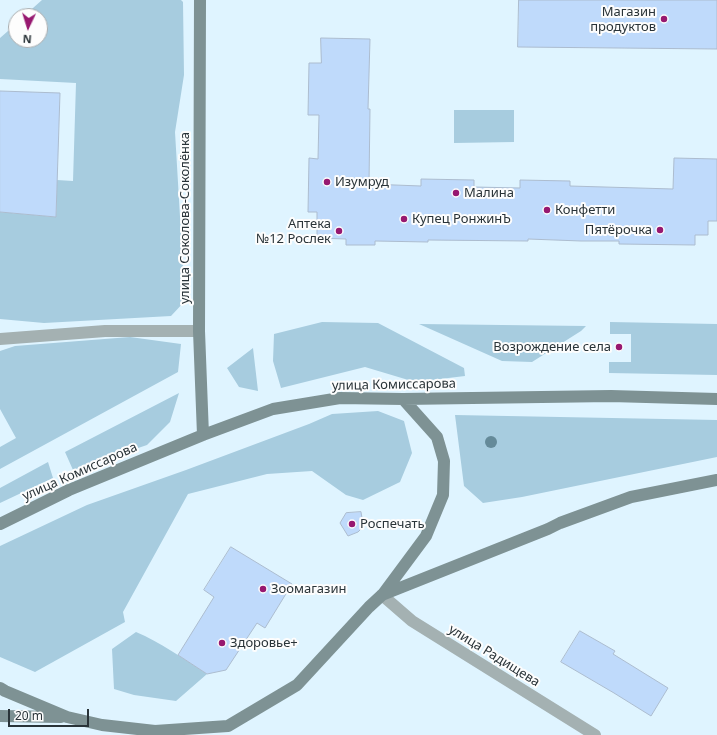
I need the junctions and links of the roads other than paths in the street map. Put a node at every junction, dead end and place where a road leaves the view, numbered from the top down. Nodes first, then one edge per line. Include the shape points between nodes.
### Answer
1 (200, 0) edge
2 (199, 331) junction
3 (0, 339) edge
4 (403, 399) junction
5 (717, 399) edge
6 (203, 435) junction
7 (717, 480) edge
8 (0, 524) edge
9 (382, 595) junction
10 (0, 688) edge
11 (0, 716) edge
12 (67, 717) junction
13 (229, 730) edge
14 (595, 735) edge

1 - 2 main road, улица Соколова-Соколёнка
2 - 3 street via 104,331
2 - 6 main road, улица Соколова-Соколёнка
4 - 5 main road, улица Комиссарова via 611,396
4 - 6 main road, улица Комиссарова via 340,398 273,409
4 - 9 main road via 436,437 444,461 443,495 426,536
6 - 8 main road, улица Комиссарова via 69,490
7 - 9 main road via 631,497
9 - 13 main road via 297,685
9 - 14 street, улица Радищева via 412,621
10 - 12 main road
11 - 12 main road
12 - 13 main road via 102,725 155,730

